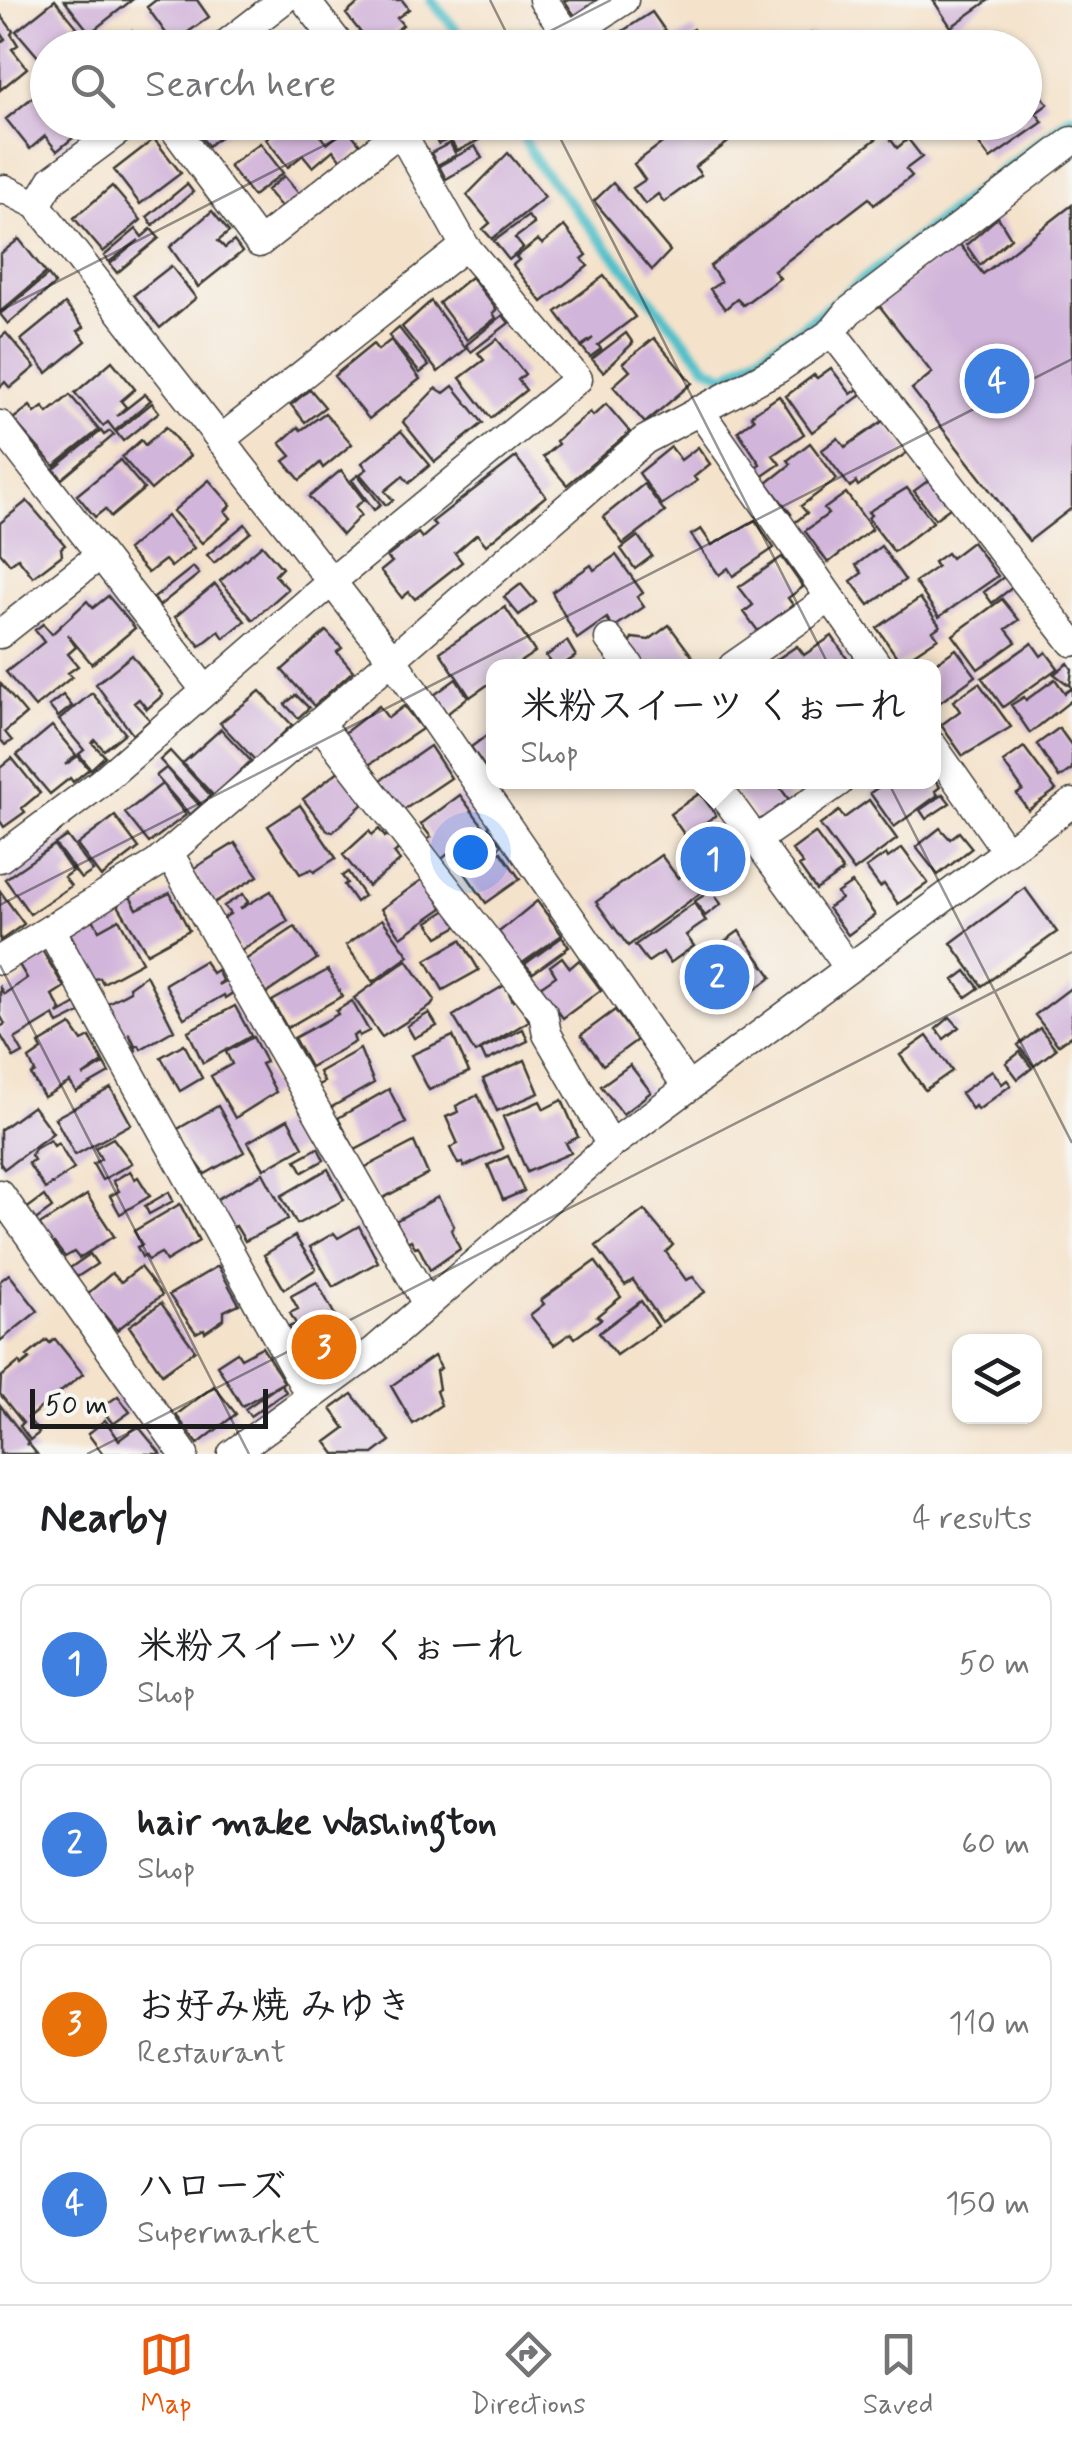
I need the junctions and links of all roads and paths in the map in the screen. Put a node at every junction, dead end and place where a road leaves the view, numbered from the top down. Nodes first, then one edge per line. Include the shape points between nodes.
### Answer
1 (283, 0) edge
2 (305, 0) edge
3 (543, 0) edge
4 (624, 0) edge
5 (244, 30) edge
6 (328, 30) edge
7 (566, 30) edge
8 (579, 30) edge
9 (106, 140) edge
10 (182, 140) edge
11 (381, 140) edge
12 (404, 140) edge
13 (1072, 142) edge
14 (0, 190) edge
15 (36, 204) junction
16 (465, 246) junction
17 (832, 332) junction
18 (699, 410) junction
19 (0, 425) edge
20 (220, 440) junction
21 (100, 555) junction
22 (331, 582) junction
23 (830, 598) junction
24 (0, 634) edge
25 (610, 639) dead end
26 (1072, 642) edge
27 (392, 659) junction
28 (625, 659) edge
29 (743, 659) edge
30 (873, 659) edge
31 (206, 691) junction
32 (319, 722) junction
33 (941, 758) edge
34 (719, 789) edge
35 (829, 789) edge
36 (1072, 803) edge
37 (756, 840) junction
38 (1006, 852) junction
39 (168, 853) junction
40 (0, 858) edge
41 (50, 929) junction
42 (0, 960) edge
43 (850, 968) junction
44 (688, 1088) junction
45 (611, 1145) junction
46 (0, 1194) edge
47 (427, 1304) junction
48 (310, 1396) junction
49 (184, 1454) edge
50 (232, 1454) edge

1 - 5 street
2 - 6 street
3 - 7 street
4 - 8 street
9 - 15 street via 52,180
10 - 11 street via 258,243
12 - 16 street
13 - 17 street via 849,311
14 - 15 street
15 - 20 street
16 - 20 street
16 - 22 street via 578,379
17 - 18 street
17 - 26 street
18 - 23 street
18 - 27 street via 646,440
19 - 21 street
20 - 22 street
21 - 24 street
21 - 31 street
22 - 27 street
22 - 31 street
23 - 29 street
23 - 30 street
25 - 28 street
27 - 32 street
27 - 44 street
31 - 40 street
32 - 39 street
32 - 45 street via 543,1012 547,1034
33 - 38 street
34 - 37 street
35 - 37 street
36 - 38 street
37 - 43 street
38 - 43 street
39 - 41 street
39 - 47 street
41 - 42 street
41 - 48 street
43 - 44 street
44 - 45 street
45 - 47 street
46 - 49 street
47 - 48 street
48 - 50 street

